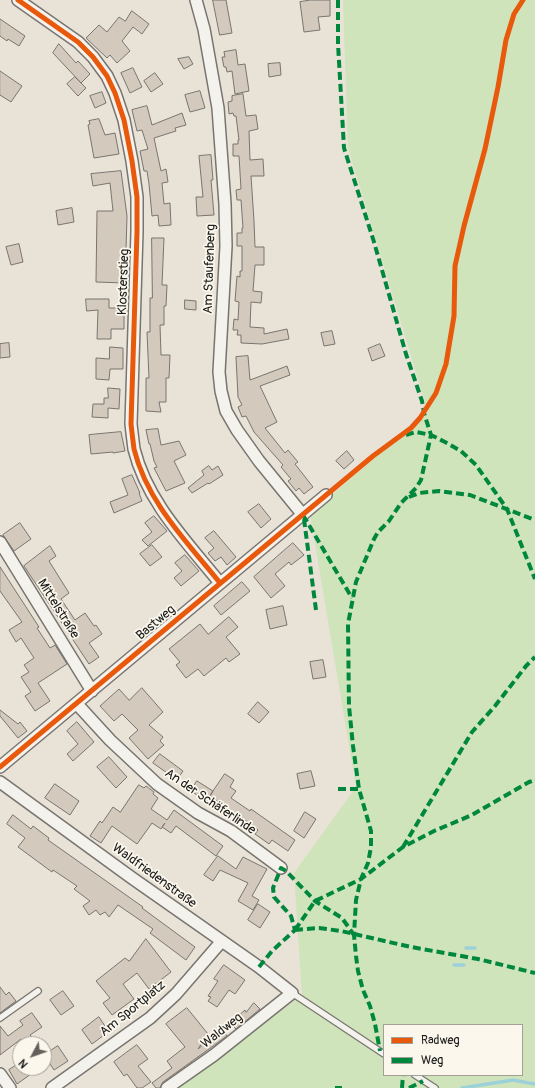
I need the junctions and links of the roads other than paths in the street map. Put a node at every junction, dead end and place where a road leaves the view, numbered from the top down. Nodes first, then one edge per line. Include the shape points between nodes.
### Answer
1 (18, 0) edge
2 (196, 0) edge
3 (326, 495) dead end
4 (303, 515) junction
5 (0, 542) edge
6 (220, 583) junction
7 (92, 690) junction
8 (77, 704) junction
9 (0, 767) edge
10 (0, 782) edge
11 (281, 868) dead end
12 (222, 942) junction
13 (38, 991) dead end
14 (292, 993) junction
15 (0, 1018) edge
16 (383, 1053) edge
17 (0, 1074) edge
18 (416, 1076) edge
19 (10, 1088) edge
20 (52, 1088) edge
21 (166, 1088) edge
22 (435, 1088) edge

1 - 6 street, Klosterstieg via 78,42 107,76 115,93 124,120 137,197 131,424 134,448 140,469 160,506
2 - 4 street, Am Staufenberg via 204,29 218,108 225,204 226,246 220,391 226,411 237,430
3 - 4 street, Bastweg
4 - 6 street, Bastweg
5 - 7 street, Mittelstraße
6 - 7 street, Bastweg
7 - 8 street, Bastweg
8 - 9 street, Bastweg
8 - 11 street, An der Schäferlinde via 110,740 157,784 198,814 231,831
10 - 12 street, Waldfriedenstraße
12 - 14 street, Waldfriedenstraße
12 - 20 street, Am Sportplatz via 176,994 150,1018
13 - 15 lane
14 - 16 lane
14 - 21 street, Waldweg via 214,1055
17 - 19 street
18 - 22 lane

